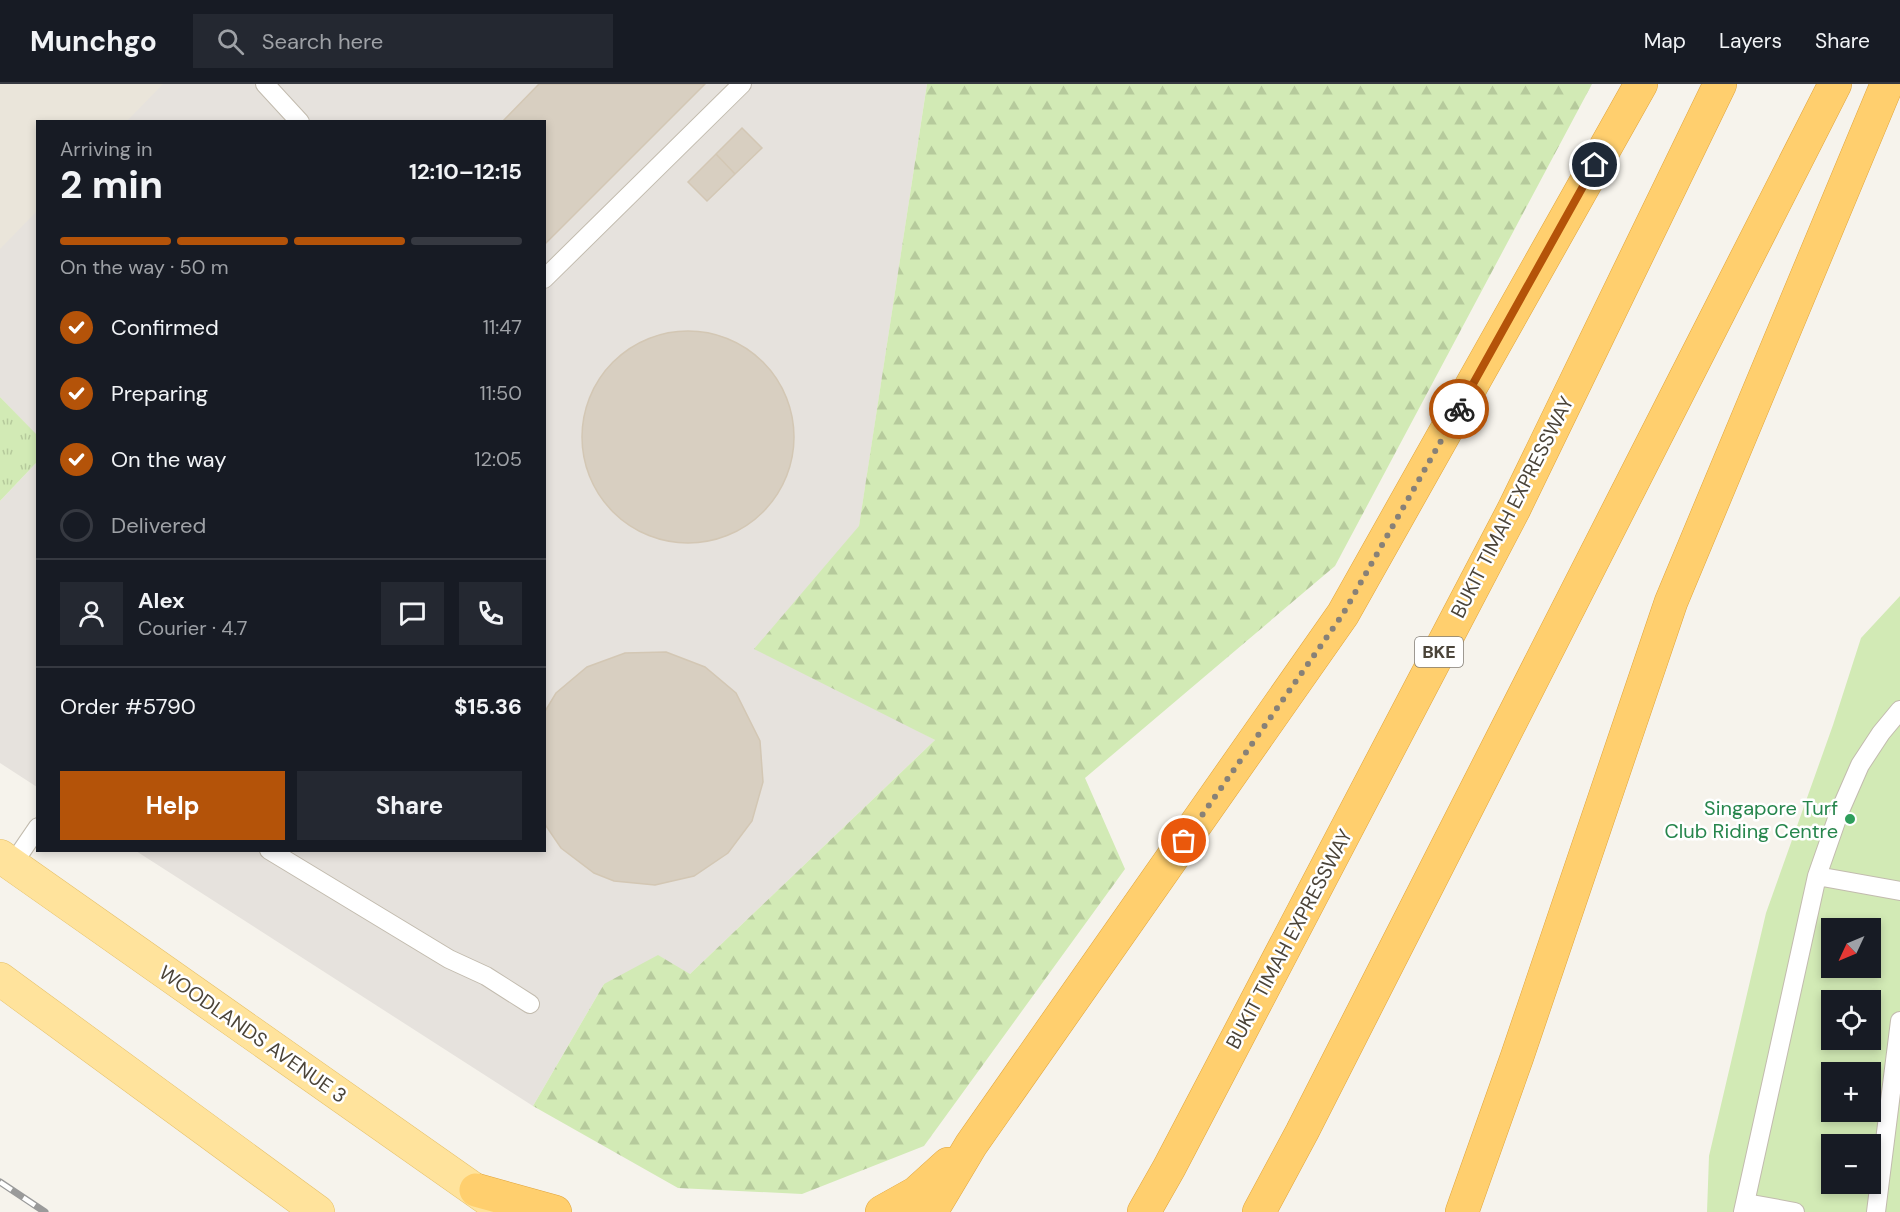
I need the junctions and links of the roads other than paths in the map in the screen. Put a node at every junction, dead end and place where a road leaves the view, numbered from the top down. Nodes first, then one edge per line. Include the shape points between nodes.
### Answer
1 (265, 84) edge
2 (742, 84) edge
3 (1641, 84) edge
4 (1720, 84) edge
5 (1835, 84) edge
6 (1887, 84) edge
7 (298, 120) edge
8 (546, 277) edge
9 (1900, 710) edge
10 (36, 829) edge
11 (272, 852) edge
12 (6, 861) edge
13 (1817, 876) junction
14 (1900, 891) edge
15 (0, 979) edge
16 (530, 1004) dead end
17 (1900, 1021) edge
18 (971, 1145) junction
19 (476, 1190) junction
20 (1744, 1208) edge
21 (318, 1212) edge
22 (506, 1212) edge
23 (555, 1212) edge
24 (882, 1212) edge
25 (931, 1212) edge
26 (1144, 1212) edge
27 (1259, 1212) edge
28 (1462, 1212) edge
29 (1796, 1212) edge
30 (1876, 1212) edge

1 - 7 lane
2 - 8 lane
3 - 18 highway via 1343,614
4 - 26 highway, BUKIT TIMAH EXPRESSWAY / BKE via 1514,509
5 - 27 highway
6 - 28 highway via 1671,602
9 - 13 lane via 1860,765
10 - 12 lane
11 - 16 lane
12 - 19 main road, WOODLANDS AVENUE 3
13 - 14 lane
13 - 20 lane
15 - 21 main road
17 - 30 lane
18 - 24 highway via 916,1193
18 - 25 highway
19 - 22 main road, WOODLANDS AVENUE 3
19 - 23 highway
20 - 29 lane

